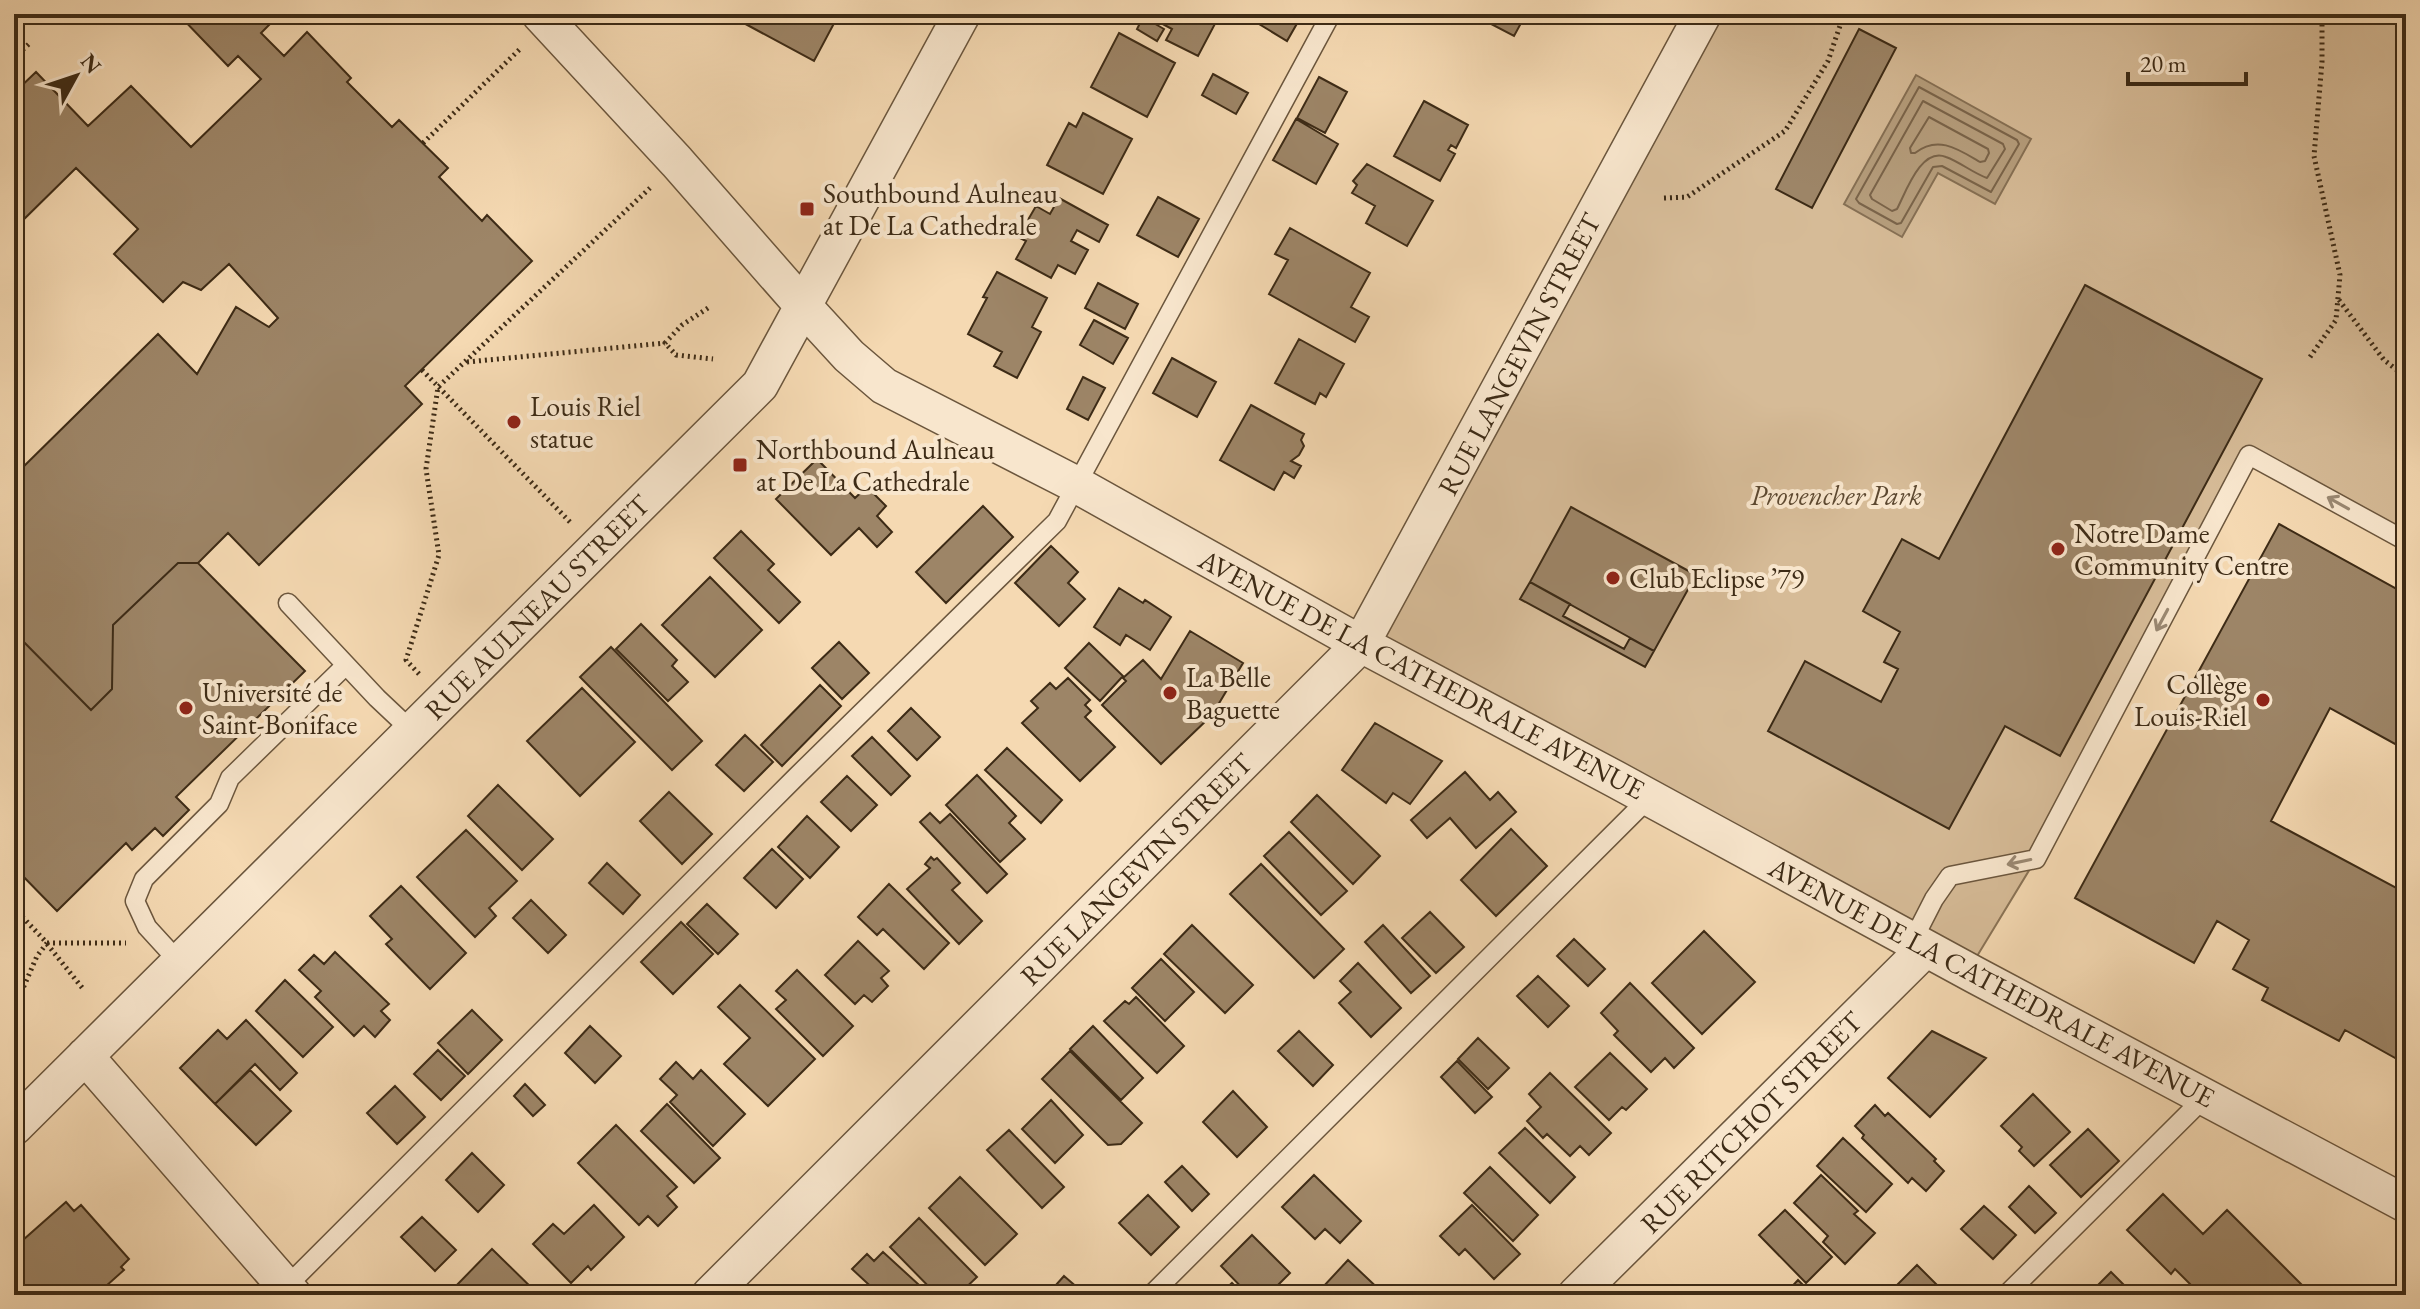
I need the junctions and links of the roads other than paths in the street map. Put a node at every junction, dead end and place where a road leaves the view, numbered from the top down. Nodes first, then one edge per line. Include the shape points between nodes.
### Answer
1 (1331, 14) edge
2 (1703, 14) edge
3 (543, 18) edge
4 (954, 18) edge
5 (804, 307) junction
6 (1077, 485) junction
7 (2406, 541) edge
8 (288, 603) dead end
9 (1361, 644) junction
10 (346, 665) junction
11 (412, 731) junction
12 (1650, 797) junction
13 (1919, 945) junction
14 (179, 962) junction
15 (85, 1056) junction
16 (2205, 1097) junction
17 (14, 1127) edge
18 (2406, 1204) edge
19 (290, 1291) edge
20 (710, 1295) edge
21 (1151, 1295) edge
22 (1576, 1295) edge
23 (2006, 1295) edge

1 - 6 lane
2 - 9 street, RUE LANGEVIN STREET
3 - 5 street, AVENUE DE LA CATHEDRALE AVENUE
4 - 5 street, RUE AULNEAU STREET
5 - 6 street, AVENUE DE LA CATHEDRALE AVENUE via 884,386
5 - 11 street, RUE AULNEAU STREET via 760,385
6 - 9 street, AVENUE DE LA CATHEDRALE AVENUE
6 - 19 lane via 1057,521 796,777
7 -> 13 lane via 2249,455 2036,859 1950,876 1934,899
8 - 10 lane
9 - 12 street, AVENUE DE LA CATHEDRALE AVENUE
9 - 20 street, RUE LANGEVIN STREET
10 - 11 lane
10 - 14 lane via 230,778 219,804 144,879 135,901 147,927
11 - 14 street, RUE AULNEAU STREET
12 - 13 street, AVENUE DE LA CATHEDRALE AVENUE
12 - 21 lane
13 - 16 street, AVENUE DE LA CATHEDRALE AVENUE
13 - 22 street, RUE RITCHOT STREET
14 - 15 street, RUE AULNEAU STREET
15 - 17 street, RUE AULNEAU STREET
15 - 19 street
16 - 18 street, AVENUE DE LA CATHEDRALE AVENUE
16 - 23 lane

